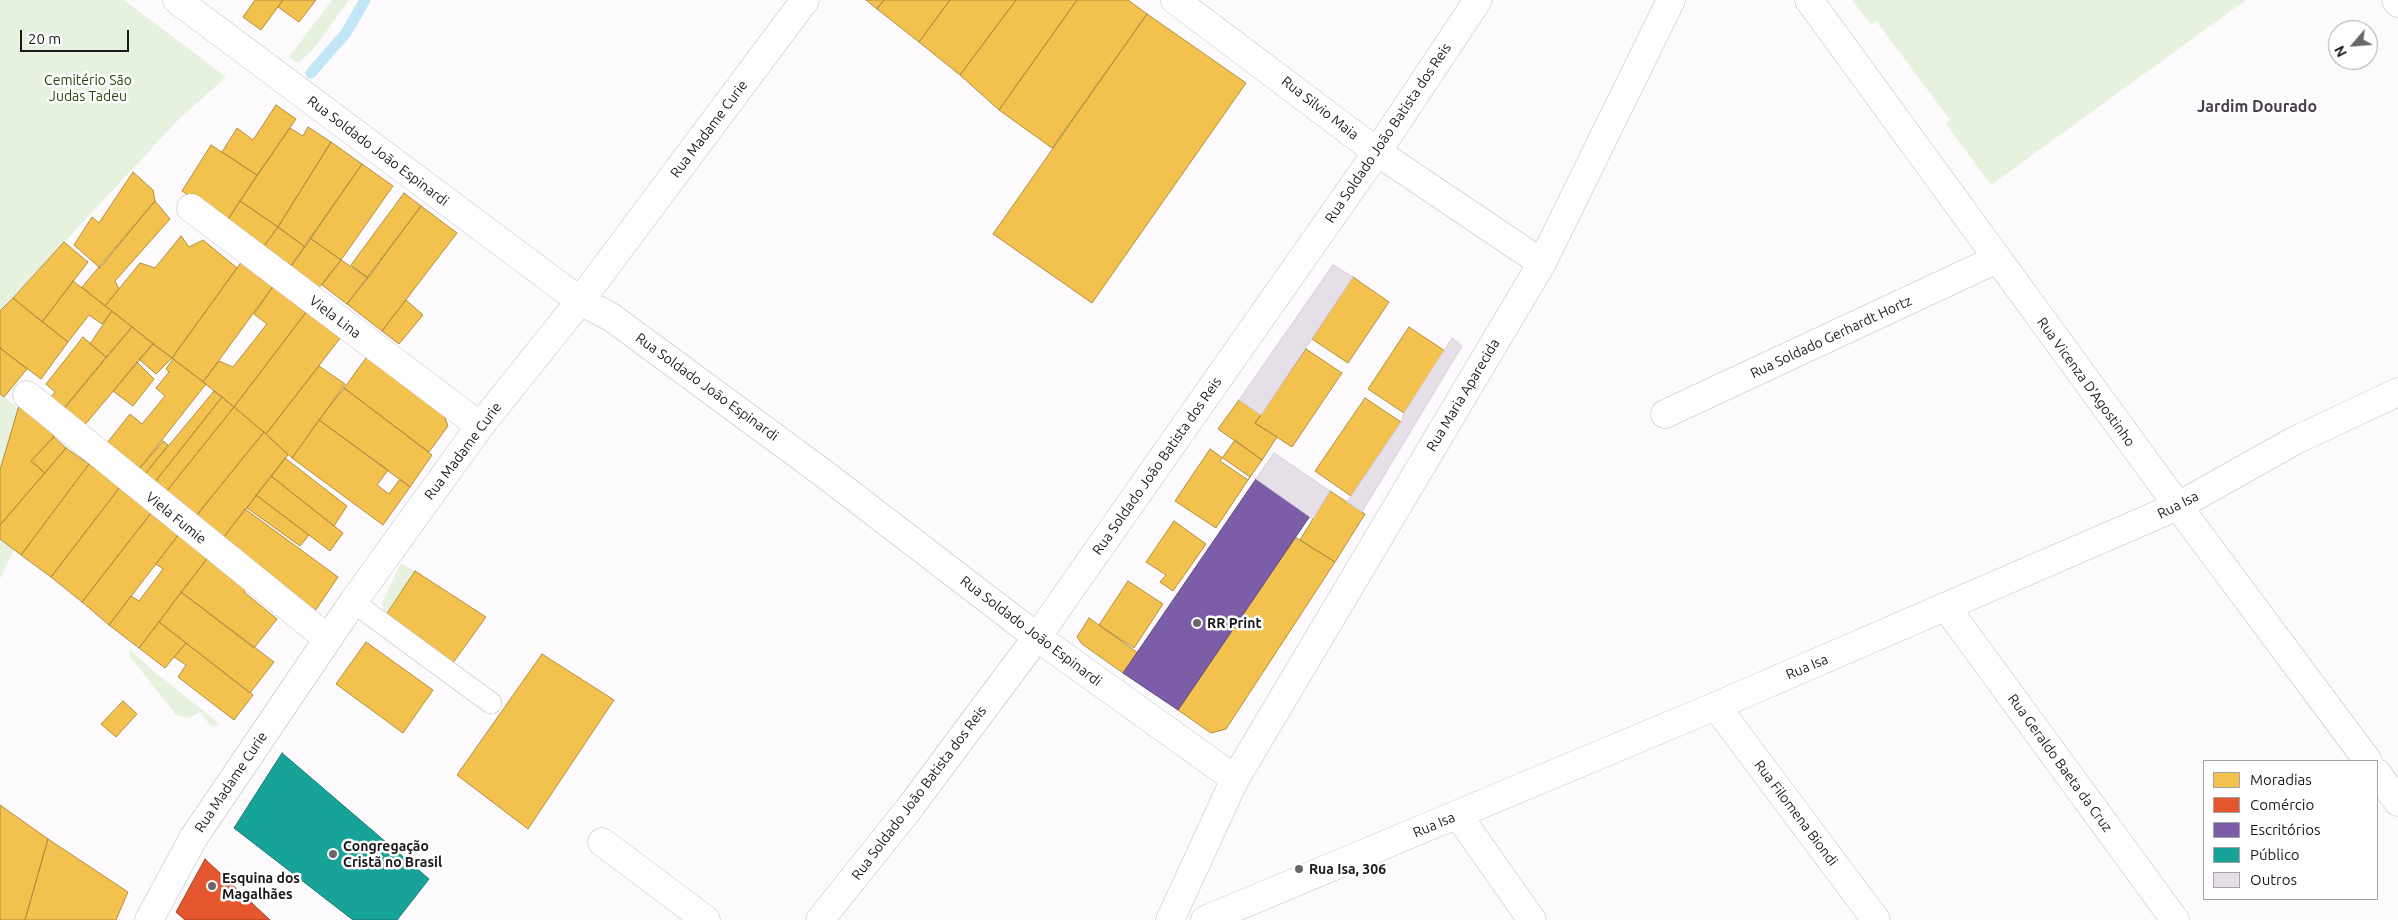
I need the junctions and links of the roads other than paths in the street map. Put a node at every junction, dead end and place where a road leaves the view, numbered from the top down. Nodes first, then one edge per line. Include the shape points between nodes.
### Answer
1 (177, 0) edge
2 (805, 0) edge
3 (1175, 0) edge
4 (1478, 0) edge
5 (1671, 0) edge
6 (1809, 0) edge
7 (1377, 152) junction
8 (191, 208) dead end
9 (1997, 259) junction
10 (1542, 263) junction
11 (580, 301) junction
12 (2398, 392) edge
13 (27, 395) dead end
14 (1665, 414) dead end
15 (480, 426) junction
16 (2178, 506) junction
17 (353, 602) junction
18 (1946, 607) junction
19 (1036, 637) junction
20 (328, 639) junction
21 (491, 703) dead end
22 (1716, 706) junction
23 (2367, 760) edge
24 (2378, 775) edge
25 (1235, 778) junction
26 (2398, 802) edge
27 (1458, 816) junction
28 (602, 842) dead end
29 (149, 920) edge
30 (706, 920) edge
31 (820, 920) edge
32 (1170, 920) edge
33 (1205, 920) edge
34 (1532, 920) edge
35 (1876, 920) edge
36 (2175, 920) edge

1 - 11 street, Rua Soldado João Espinardi
2 - 11 street, Rua Madame Curie
3 - 7 street, Rua Silvio Maia
4 - 7 street, Rua Soldado João Batista dos Reis
5 - 10 street, Rua Maria Aparecida
6 - 9 street, Rua Vicenza D'Agostinho
7 - 10 street, Rua Silvio Maia
7 - 19 street, Rua Soldado João Batista dos Reis
8 - 15 street, Viela Lina
9 - 14 street, Rua Soldado Gerhardt Hortz
9 - 16 street, Rua Vicenza D'Agostinho
10 - 25 street, Rua Maria Aparecida
11 - 15 street, Rua Madame Curie
11 - 19 street, Rua Soldado João Espinardi via 612,317 815,467
12 - 16 street, Rua Isa via 2294,441
13 - 20 street, Viela Fumie
15 - 17 street, Rua Madame Curie
16 - 18 street, Rua Isa
16 - 23 street, Rua Vicenza D'Agostinho
17 - 20 street, Rua Madame Curie
17 - 21 lane
18 - 22 street, Rua Isa
18 - 36 street, Rua Geraldo Baeta da Cruz
19 - 25 street, Rua Soldado João Espinardi
19 - 31 street, Rua Soldado João Batista dos Reis via 908,810
20 - 29 street, Rua Madame Curie via 194,837
22 - 27 street, Rua Isa
22 - 35 street, Rua Filomena Biondi
24 - 26 street
25 - 32 street, Rua Maria Aparecida
27 - 33 street, Rua Isa
27 - 34 street
28 - 30 street

